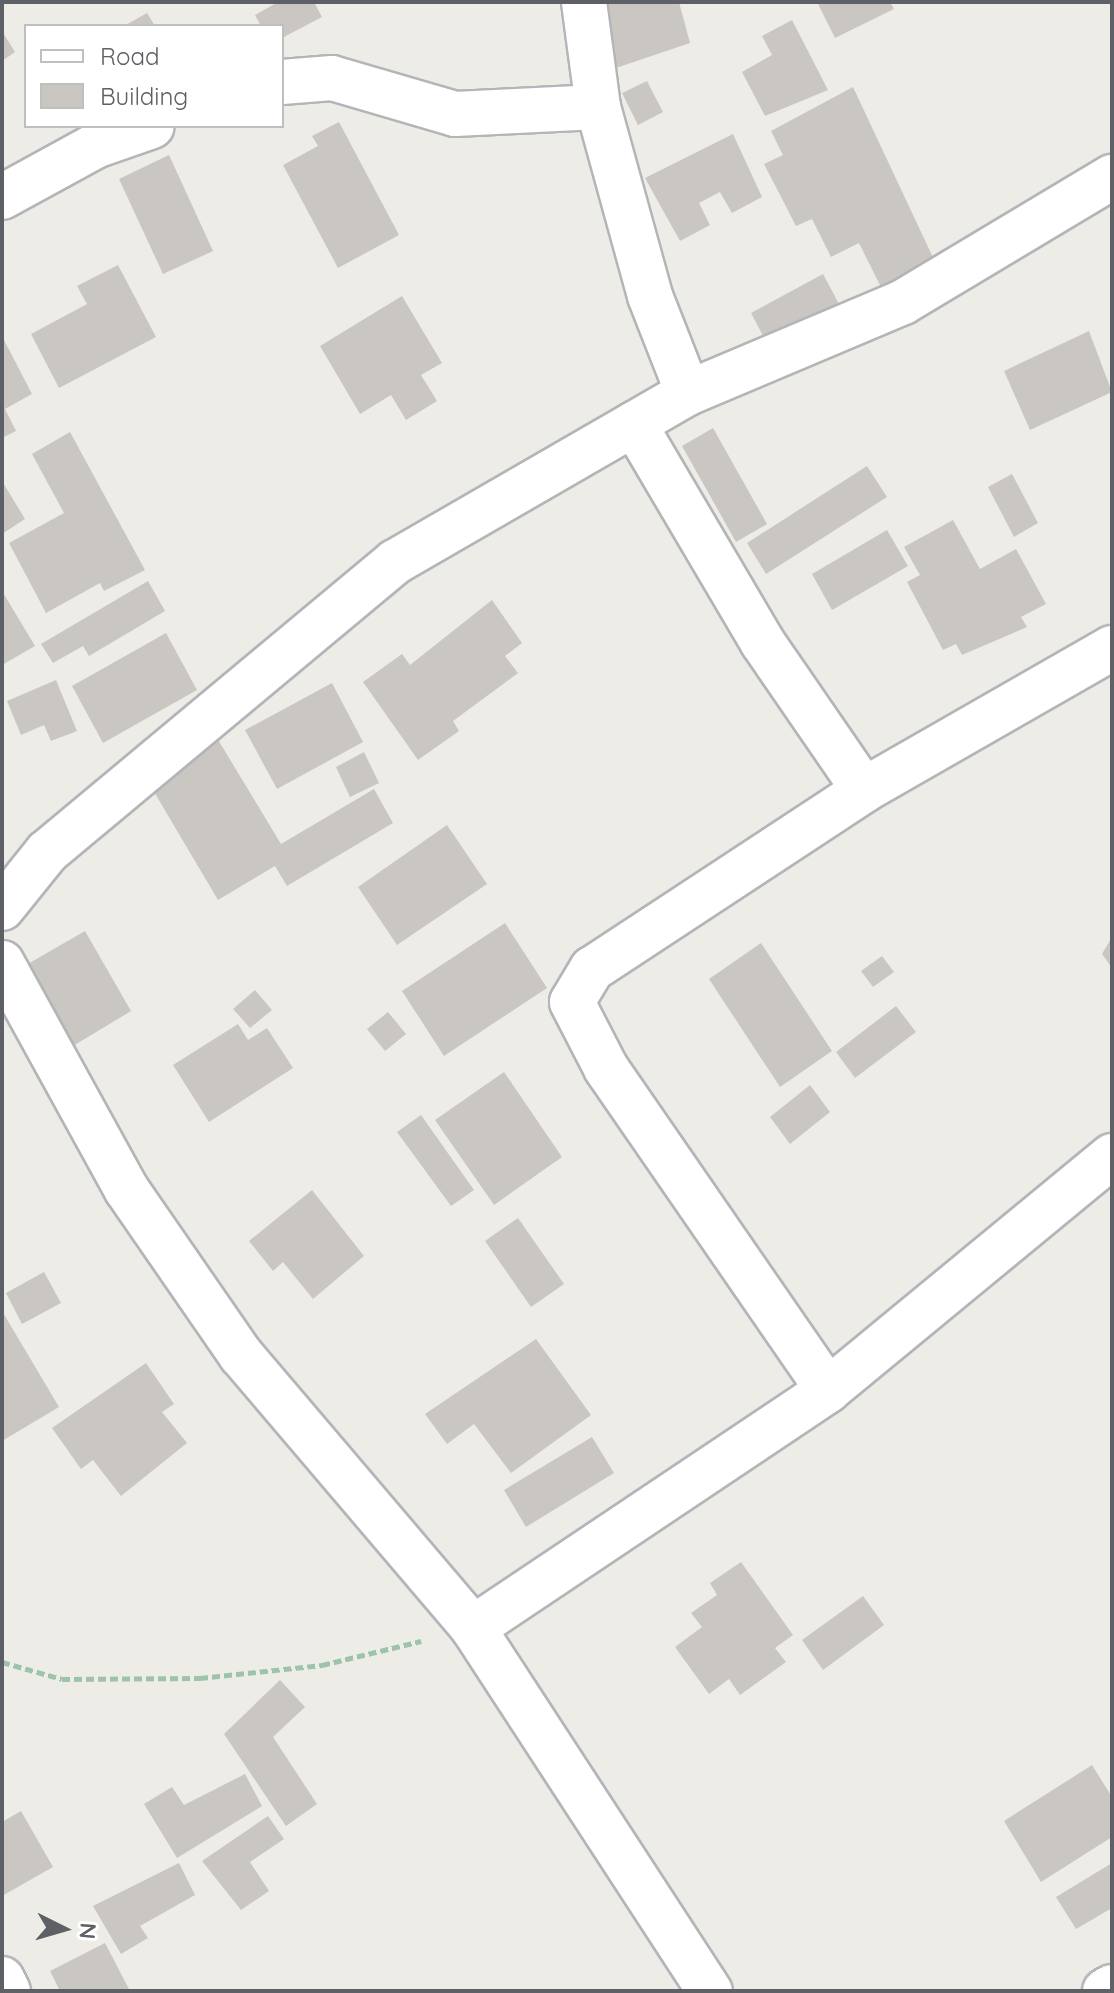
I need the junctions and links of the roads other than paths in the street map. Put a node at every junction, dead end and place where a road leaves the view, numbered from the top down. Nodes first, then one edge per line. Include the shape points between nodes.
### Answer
1 (584, 2) edge
2 (284, 82) edge
3 (598, 107) junction
4 (146, 128) edge
5 (1112, 177) edge
6 (2, 197) edge
7 (688, 393) junction
8 (634, 424) junction
9 (1112, 648) edge
10 (864, 790) junction
11 (2, 908) edge
12 (2, 963) edge
13 (1112, 1156) edge
14 (828, 1390) junction
15 (473, 1628) junction
16 (2, 1979) edge
17 (1112, 1987) edge
18 (8, 1991) edge
19 (710, 1991) edge
20 (1105, 1991) edge

1 - 3 street
2 - 3 street via 332,78 455,114
3 - 7 street via 650,296
4 - 6 street via 95,146
5 - 7 street via 903,302
7 - 8 street
8 - 10 street via 763,643
8 - 11 street via 395,562 47,852
9 - 10 street
10 - 14 street via 592,969 572,1002 606,1068
12 - 15 street via 127,1190 241,1355
13 - 14 street
14 - 15 street
15 - 19 street
16 - 18 street
17 - 20 street

